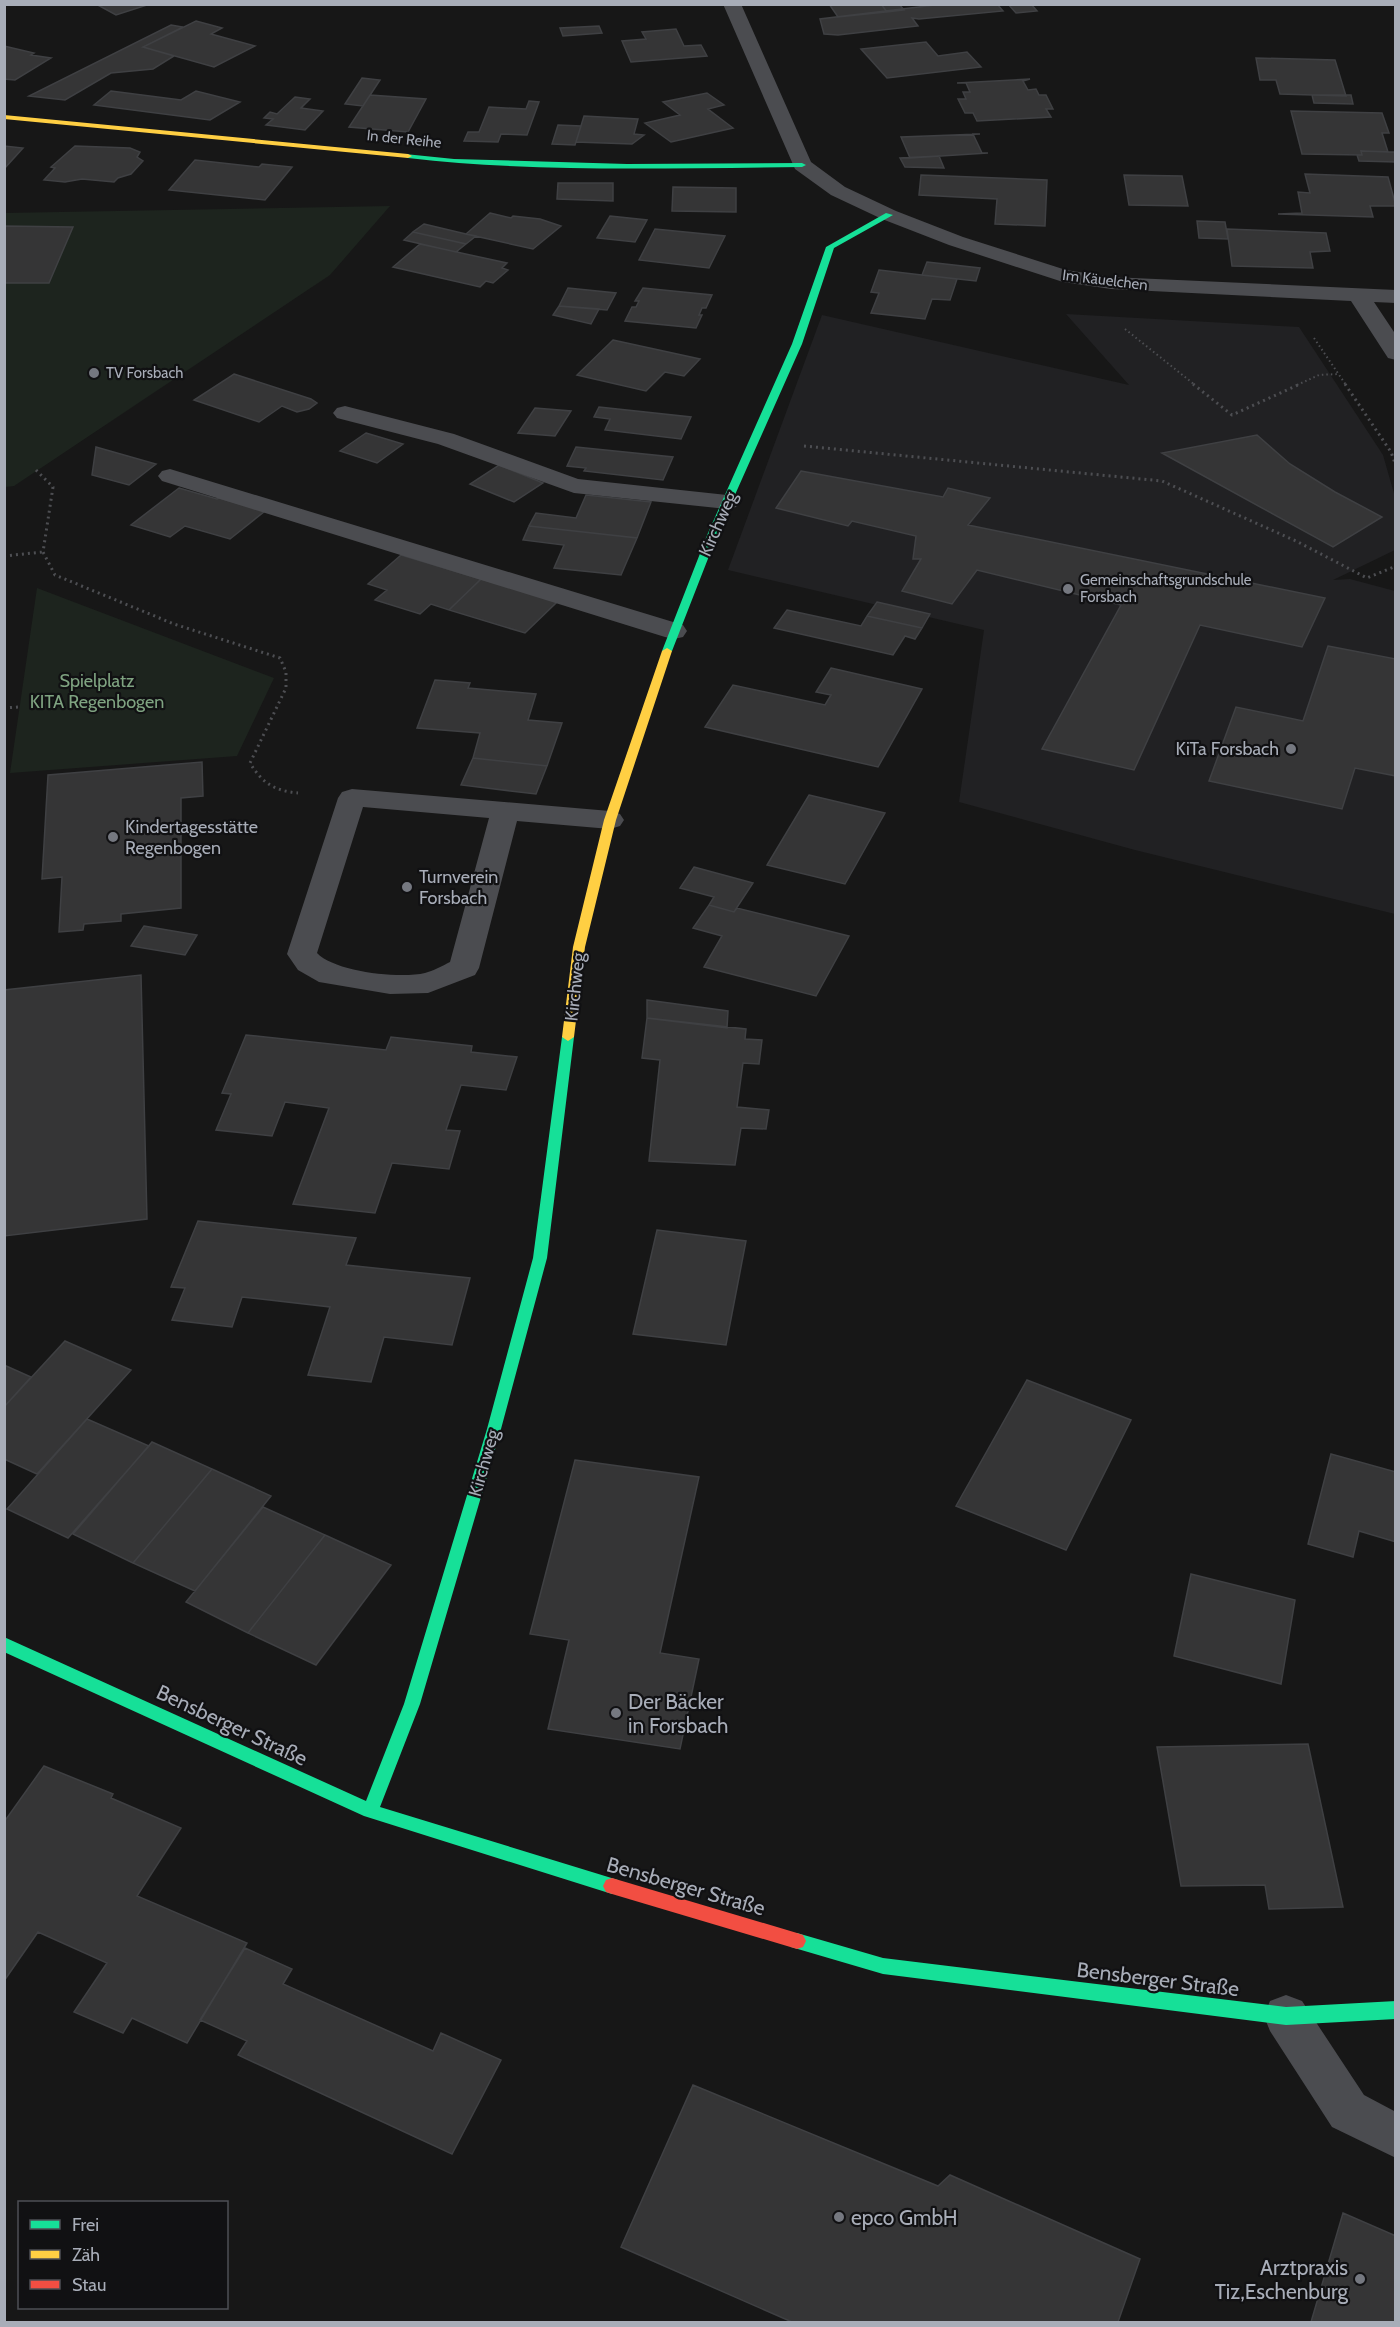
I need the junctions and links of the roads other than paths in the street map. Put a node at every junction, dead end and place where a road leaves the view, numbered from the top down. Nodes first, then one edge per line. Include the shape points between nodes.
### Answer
1 (732, 4) edge
2 (4, 117) edge
3 (802, 165) junction
4 (889, 215) junction
5 (1358, 295) junction
6 (1395, 297) edge
7 (1395, 353) edge
8 (345, 413) dead end
9 (170, 476) dead end
10 (727, 502) junction
11 (674, 631) junction
12 (505, 811) junction
13 (610, 820) junction
14 (4, 1644) edge
15 (370, 1811) junction
16 (1395, 2010) edge
17 (1286, 2016) junction
18 (1395, 2136) edge

1 - 3 street
2 - 3 street, In der Reihe via 454,161
3 - 4 street, Im Käuelchen via 838,191
4 - 5 street, Im Käuelchen via 1063,276 1110,283
4 - 10 street, Kirchweg via 830,247 797,344
5 - 6 street, Im Käuelchen
5 - 7 street
8 - 10 street via 446,439 574,486
9 - 11 street
10 - 11 street, Kirchweg
11 - 13 street, Kirchweg
12 - 12 street via 464,968 428,983 390,984 330,975 302,954 352,798
12 - 13 street
13 - 15 street, Kirchweg via 579,947 540,1258 412,1704
14 - 15 street, Bensberger Straße
15 - 17 street, Bensberger Straße via 883,1966
16 - 17 street, Bensberger Straße
17 - 18 street via 1348,2111

